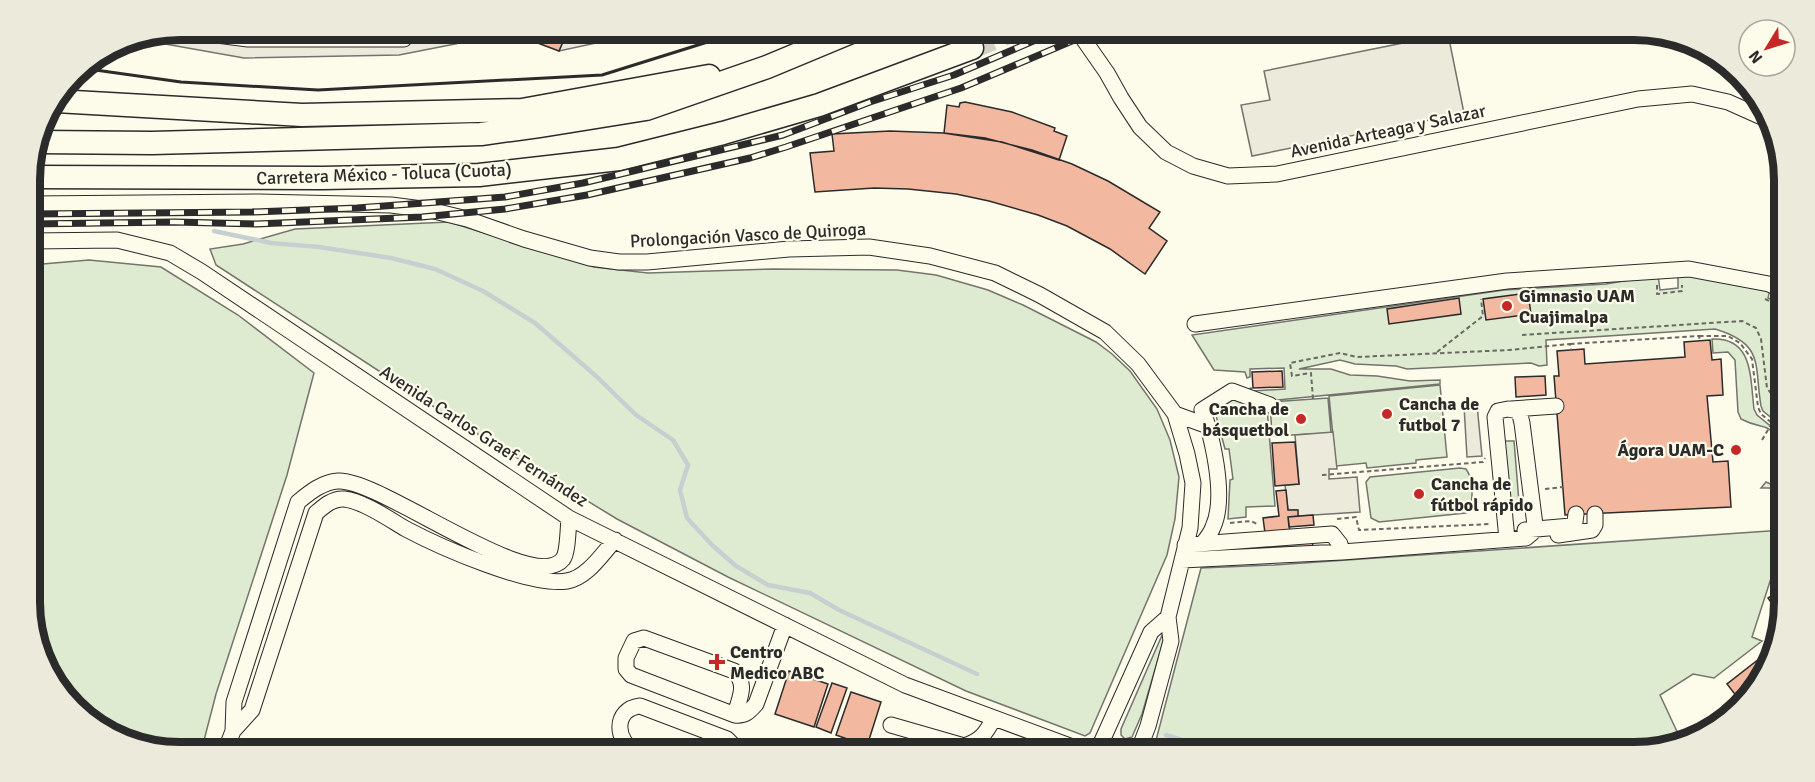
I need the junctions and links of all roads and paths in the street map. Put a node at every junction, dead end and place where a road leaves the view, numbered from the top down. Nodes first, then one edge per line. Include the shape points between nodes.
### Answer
1 (1084, 40) edge
2 (831, 41) edge
3 (972, 48) tunnel mouth
4 (767, 67) junction
5 (66, 101) edge
6 (1758, 116) edge
7 (46, 142) edge
8 (41, 177) edge
9 (41, 204) edge
10 (41, 241) edge
11 (1657, 275) junction
12 (1682, 283) dead end
13 (1774, 286) edge
14 (1767, 290) dead end
15 (1480, 296) dead end
16 (1774, 303) edge
17 (1195, 324) dead end
18 (1522, 336) dead end
19 (1699, 336) junction
20 (1700, 341) dead end
21 (1570, 344) junction
22 (1571, 350) dead end
23 (1437, 352) junction
24 (1774, 398) edge
25 (1313, 399) dead end
26 (1270, 405) dead end
27 (1556, 406) dead end
28 (1508, 410) junction
29 (1175, 414) junction
30 (1772, 423) joint
31 (1208, 426) junction
32 (1497, 438) junction
33 (1762, 440) dead end
34 (1322, 475) dead end
35 (1563, 487) dead end
36 (1530, 491) junction
37 (1576, 514) dead end
38 (1595, 514) dead end
39 (569, 518) junction
40 (1336, 519) dead end
41 (1228, 523) dead end
42 (1261, 527) dead end
43 (1506, 531) junction
44 (1529, 534) junction
45 (615, 540) junction
46 (1203, 543) junction
47 (1341, 548) junction
48 (1184, 553) junction
49 (1168, 617) junction
50 (786, 625) junction
51 (735, 715) junction
52 (994, 718) junction
53 (891, 725) dead end
54 (233, 731) junction
55 (948, 741) edge
56 (978, 741) edge
57 (1057, 741) edge
58 (1101, 741) edge
59 (1142, 741) edge
60 (229, 742) edge
61 (624, 742) edge
62 (730, 742) edge

1 - 6 street, Avenida Arteaga y Salazar via 1140,127 1166,152 1193,166 1228,176 1277,174 1638,99 1692,94 1728,102
2 - 4 highway, Carretera México - Toluca (Cuota)
3 - 8 highway, Carretera México - Toluca (Cuota) via 819,105 619,159 479,175
4 - 5 highway via 522,110 302,115
4 - 7 highway, Carretera México - Toluca (Cuota) via 646,109 482,134 164,143
9 - 29 street, Prolongación Vasco de Quiroga via 391,205 467,219 579,255 620,262 869,247 930,256 995,273 1105,332 1138,364
10 - 39 street, Avenida Carlos Graef Fernández via 117,240 170,253
11 - 12 path via 1657,294 1682,291
11 - 13 street via 1689,269
11 - 17 street via 1507,281
14 - 16 path via 1765,299
15 - 23 path via 1483,316
18 - 24 path via 1742,321 1756,328 1761,339 1767,388
19 - 20 path
19 - 21 path
19 - 30 path via 1728,336 1740,343 1752,358 1758,407
21 - 22 path
21 - 23 path
23 - 25 path via 1357,357 1340,353 1290,363 1292,376 1311,373
26 - 31 street via 1232,391 1202,410
27 - 28 street
28 - 32 street via 1496,413
28 - 36 street via 1521,414
29 - 31 street
29 - 48 street, Prolongación Vasco de Quiroga via 1193,483
30 - 33 path
31 - 46 street via 1217,469 1218,503 1214,526
32 - 34 path via 1483,462
32 - 43 street
35 - 36 path
36 - 44 street via 1535,525
37 - 44 street via 1571,526
38 - 44 street via 1592,530
39 - 45 street, Avenida Carlos Graef Fernández
39 - 54 street via 564,557 556,565 541,568 487,549 364,486 338,481 313,489 298,502 234,702
40 - 43 path via 1356,517 1359,530
41 - 42 path via 1251,521
43 - 44 street
43 - 47 street
45 - 50 street, Avenida Carlos Graef Fernández
45 - 54 street via 585,573 568,581 539,581 432,543 367,507 343,499 327,503 316,513 252,710
46 - 47 street via 1332,534
46 - 48 street
47 - 48 street
48 - 49 street, Prolongación Vasco de Quiroga
49 - 58 street, Prolongación Vasco de Quiroga via 1151,632
49 - 59 street, Prolongación Vasco de Quiroga via 1171,641
50 - 51 street via 756,704 743,716
50 - 52 street, Avenida Carlos Graef Fernández via 905,685
51 - 51 street via 631,675 626,669 626,658 634,641 644,638 734,671 742,683
52 - 56 street
52 - 57 street, Avenida Carlos Graef Fernández
53 - 55 street
54 - 60 street
61 - 62 street via 619,730 625,711 640,706

